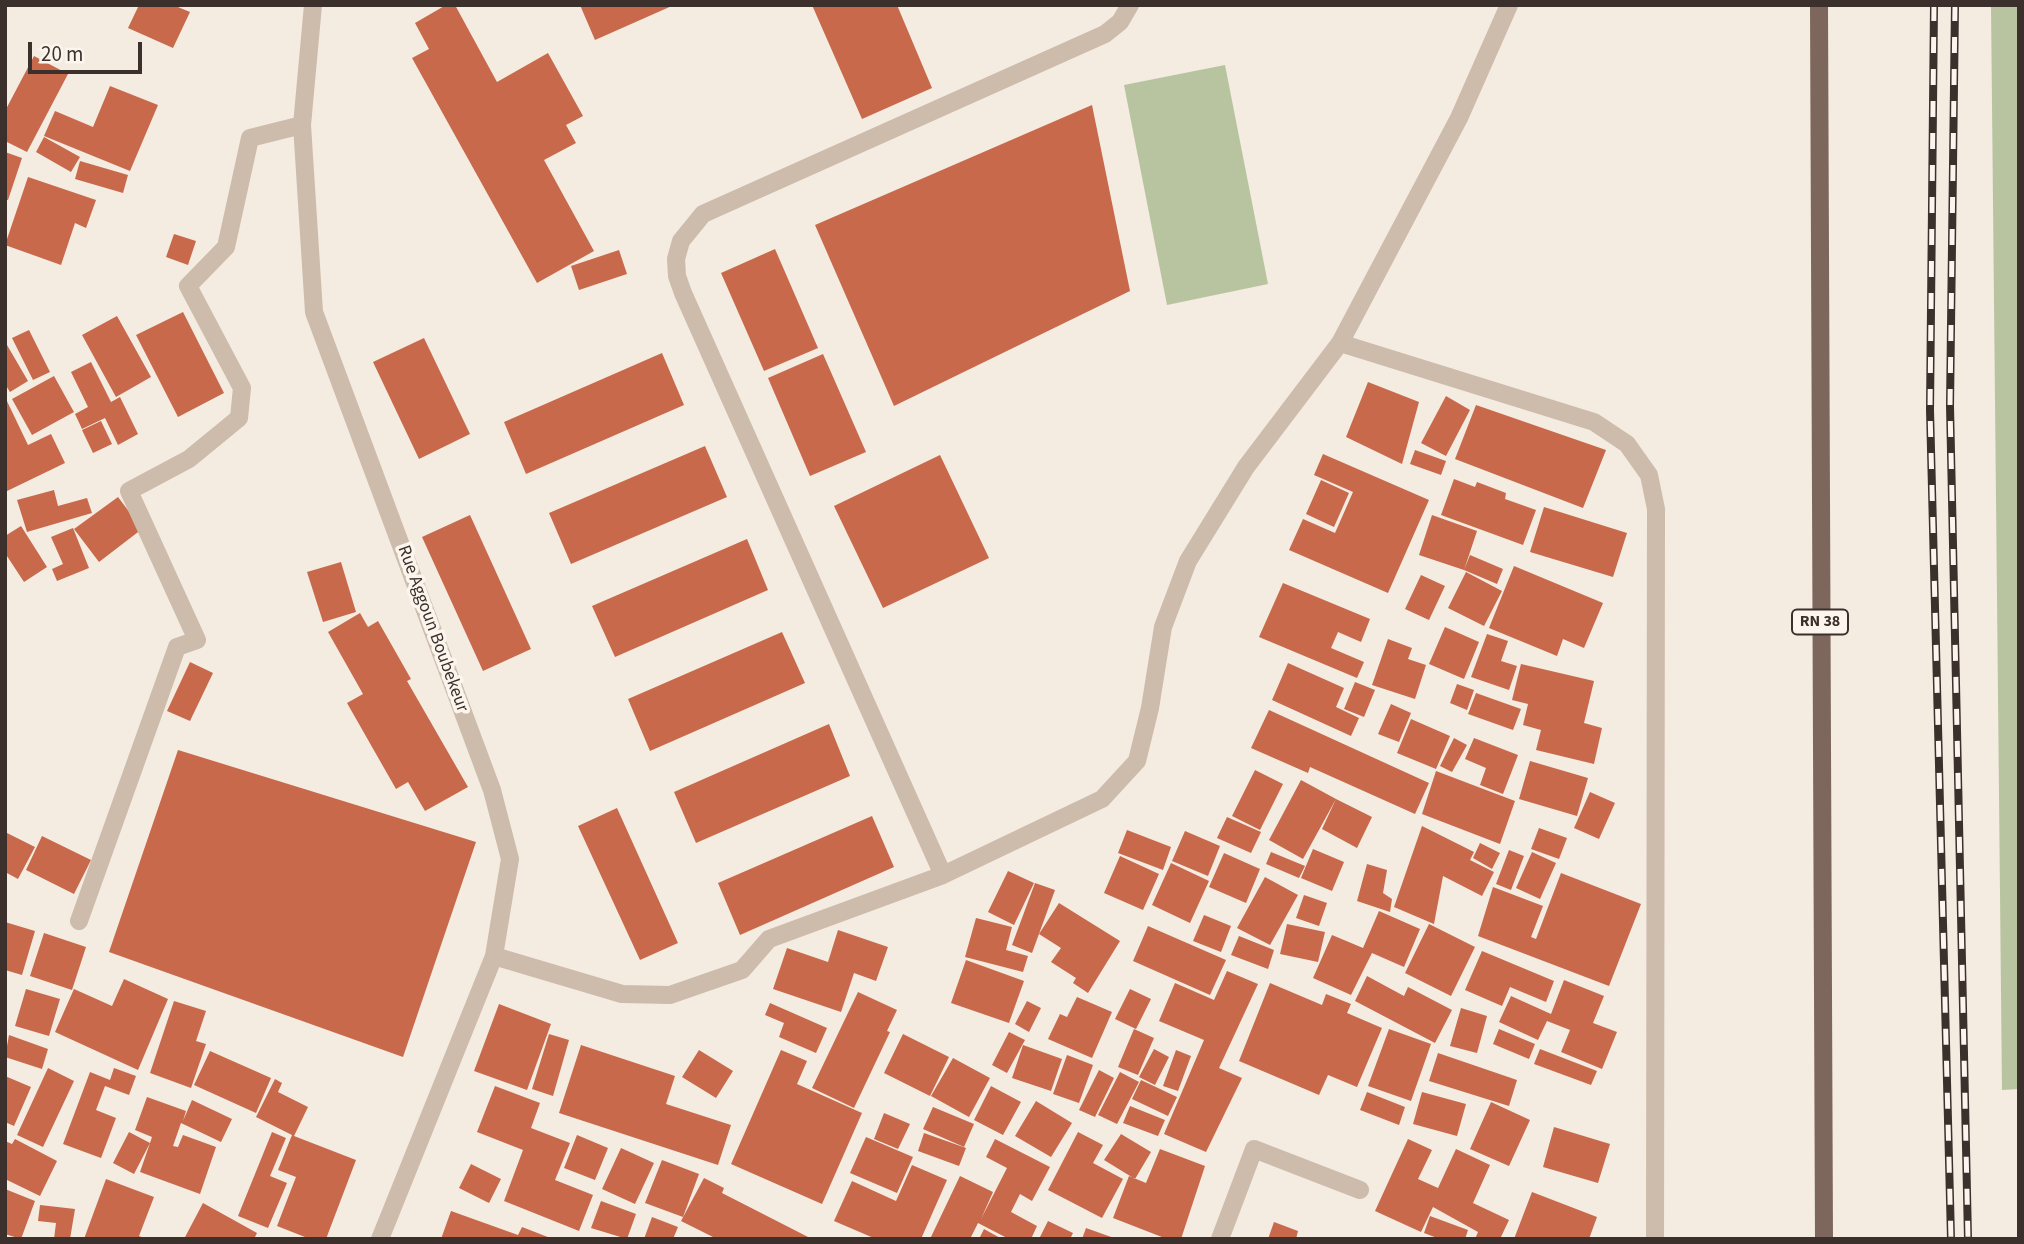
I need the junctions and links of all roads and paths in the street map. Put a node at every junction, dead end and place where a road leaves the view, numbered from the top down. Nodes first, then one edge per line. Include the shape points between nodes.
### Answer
1 (313, 5) edge
2 (1130, 5) edge
3 (1508, 5) edge
4 (1819, 5) edge
5 (302, 125) junction
6 (1340, 343) junction
7 (943, 875) junction
8 (79, 921) dead end
9 (494, 956) junction
10 (1360, 1190) dead end
11 (380, 1239) edge
12 (1220, 1239) edge
13 (1655, 1239) edge
14 (1824, 1239) edge

1 - 5 street, Rue Aggoun Boubekeur
2 - 7 street via 1120,22 1105,34 703,214 681,241 677,259 683,293
3 - 6 street via 1459,118
4 - 14 main road, RN 38
5 - 8 street via 250,138 226,247 188,286 242,388 239,418 189,460 129,491 197,640 177,647
5 - 9 street, Rue Aggoun Boubekeur via 314,312 492,790 510,859
6 - 7 street via 1246,467 1188,561 1163,627 1137,761 1102,799
6 - 13 street via 1594,422 1627,444 1649,475 1656,509
7 - 9 street via 769,939 742,970 670,995 622,994
9 - 11 street, Rue Aggoun Boubekeur
10 - 12 street via 1254,1149

